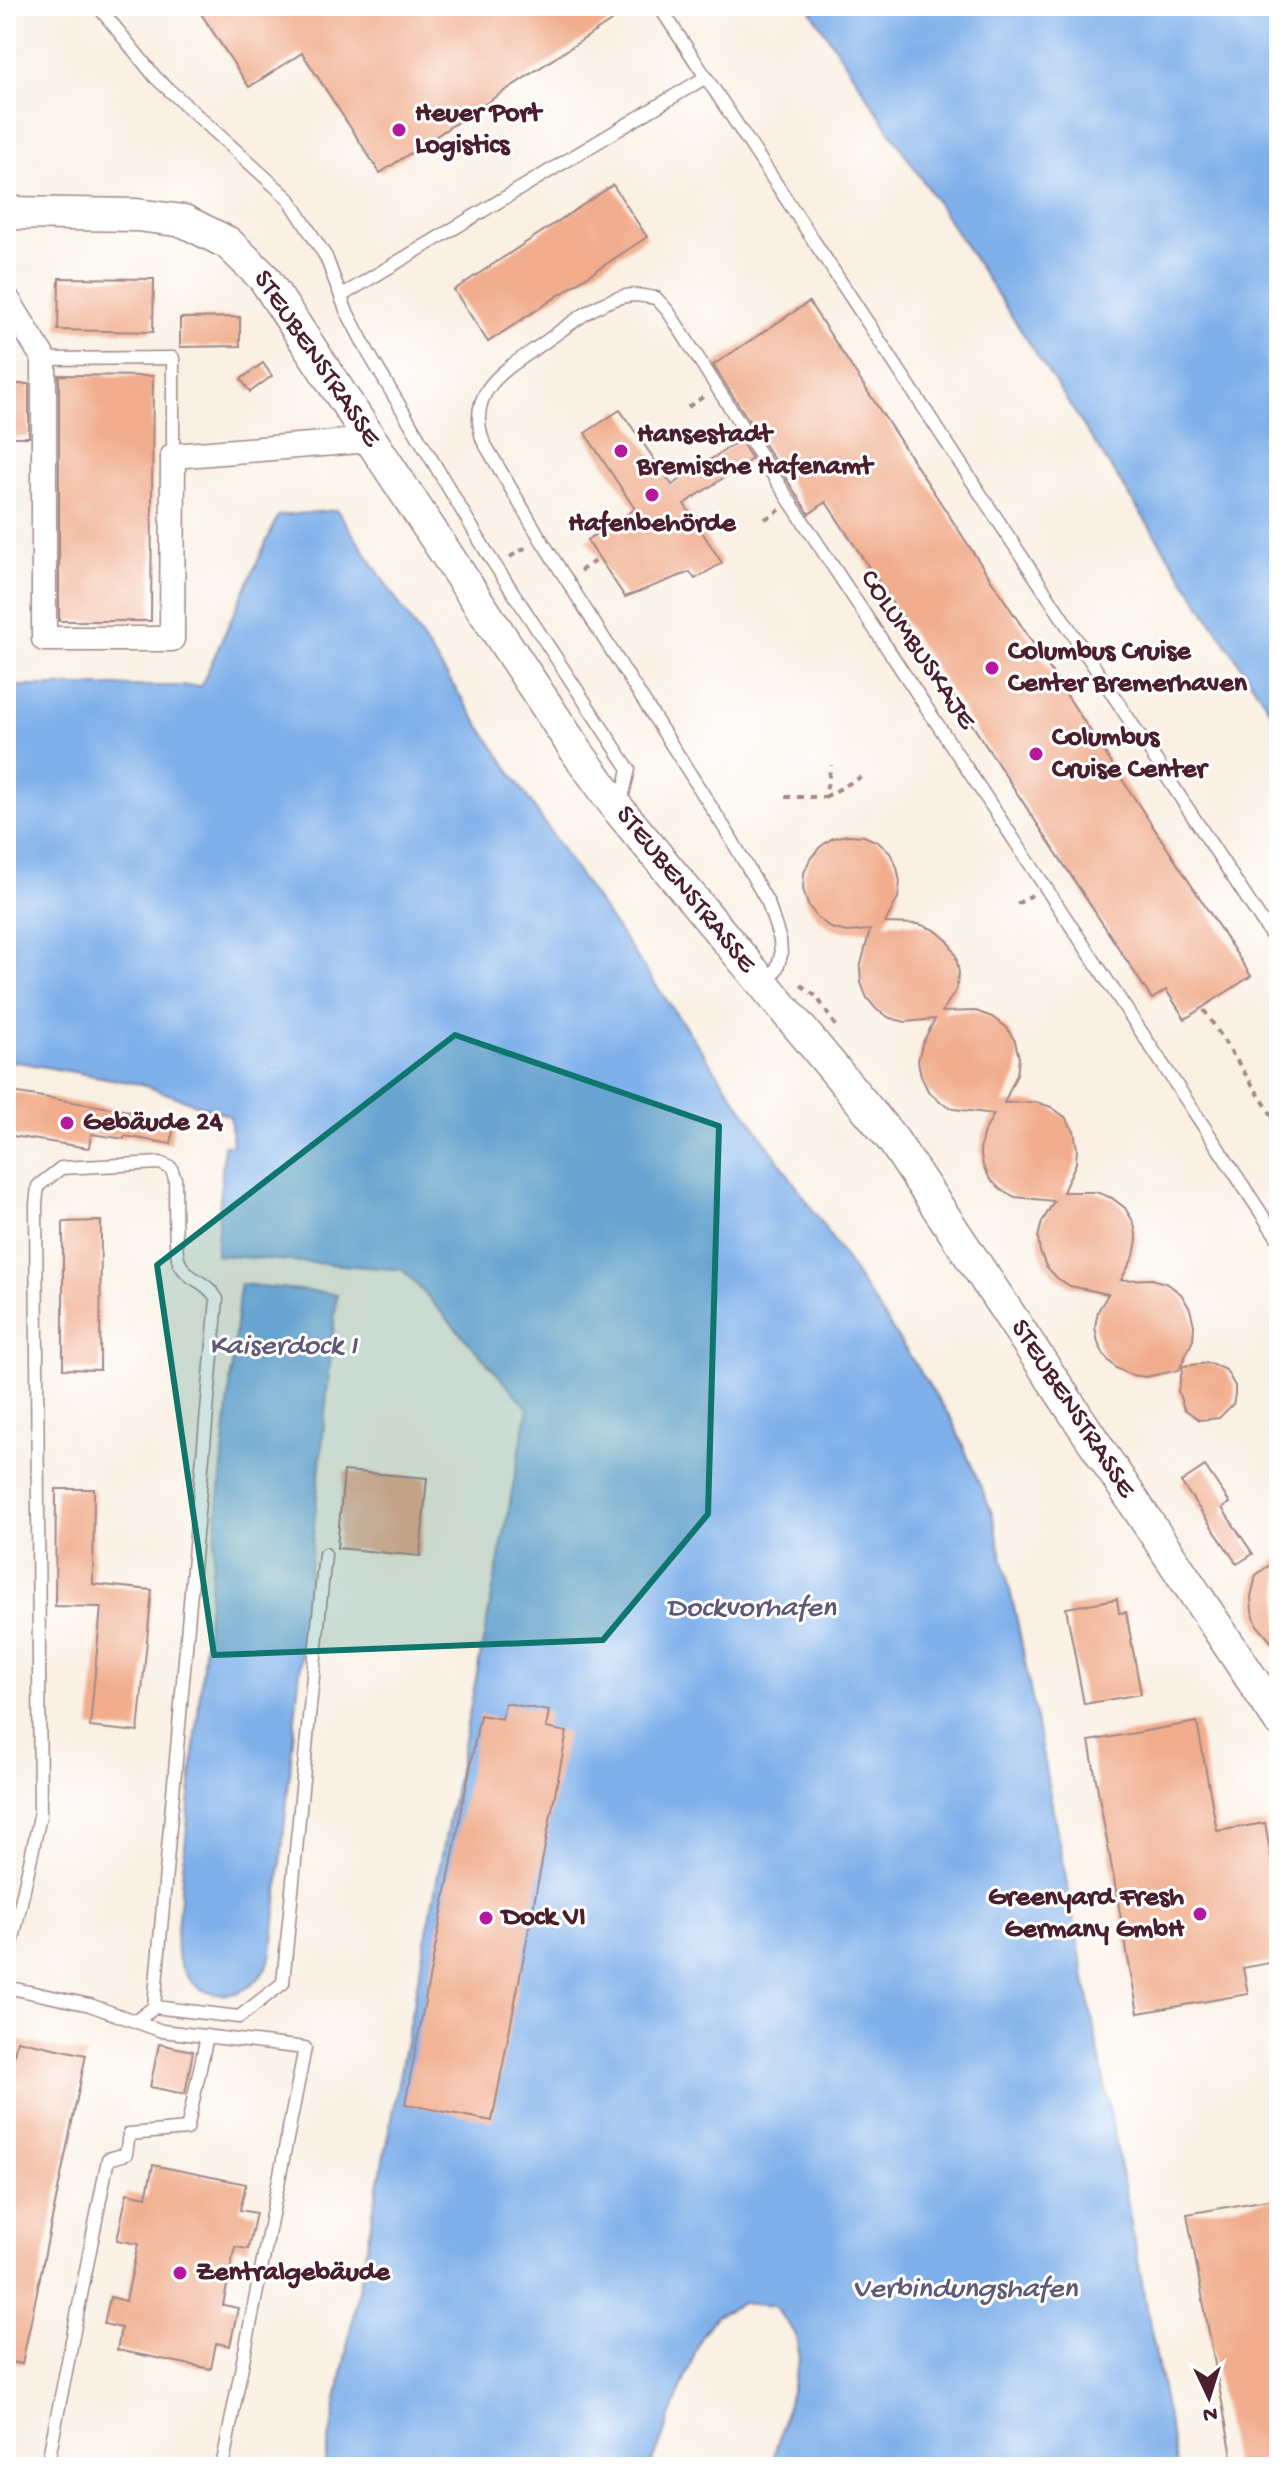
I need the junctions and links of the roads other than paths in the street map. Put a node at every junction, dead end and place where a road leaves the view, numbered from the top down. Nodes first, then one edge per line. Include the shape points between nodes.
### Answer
1 (98, 6) edge
2 (659, 6) edge
3 (706, 77) junction
4 (6, 213) edge
5 (341, 296) junction
6 (6, 297) edge
7 (44, 359) junction
8 (371, 440) junction
9 (173, 456) junction
10 (619, 810) junction
11 (1279, 947) edge
12 (765, 988) junction
13 (1279, 1240) edge
14 (325, 1554) dead end
15 (1279, 1720) edge
16 (6, 1971) edge
17 (6, 1987) edge
18 (154, 2007) junction
19 (137, 2020) junction
20 (207, 2036) junction
21 (47, 2467) edge
22 (222, 2467) edge

1 - 5 lane via 156,78 289,199 326,257
2 - 3 lane
3 - 5 lane
3 - 11 lane
4 - 8 street, STEUBENSTRASSE via 161,216 228,243 264,278
5 - 10 lane via 369,354 489,556 629,769
6 - 7 street
7 - 9 lane via 173,358
7 - 9 street via 44,639 172,639
8 - 9 street
8 - 10 street, STEUBENSTRASSE
10 - 12 street, STEUBENSTRASSE
12 - 13 lane, COLUMBUSKAJE via 781,955 768,903 540,538 479,429 479,413 491,383 503,370 595,308 631,295 656,298 668,311
12 - 15 street, STEUBENSTRASSE via 893,1140
14 - 18 lane via 283,1983 239,2017
16 - 18 lane via 40,1816 38,1186 61,1168 160,1163 171,1168 175,1179 180,1263 193,1279 209,1285 217,1299
17 - 19 lane
18 - 19 lane
19 - 20 lane via 162,2031
20 - 21 lane via 187,2129 129,2134 126,2154 108,2159
20 - 22 lane via 305,2048

